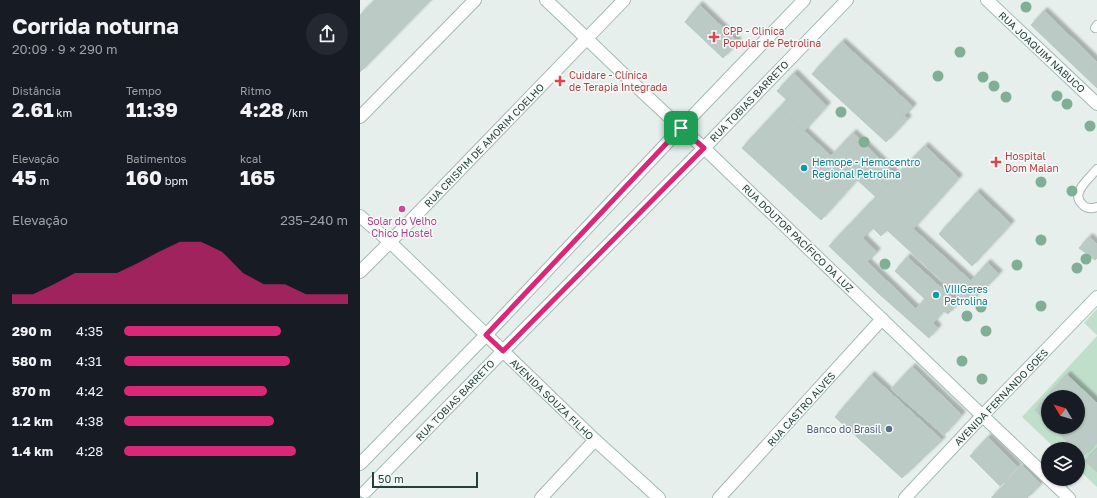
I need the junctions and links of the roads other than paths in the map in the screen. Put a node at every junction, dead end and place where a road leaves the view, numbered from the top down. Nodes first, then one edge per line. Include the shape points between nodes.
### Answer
1 (475, 0) edge
2 (546, 0) edge
3 (624, 0) edge
4 (804, 0) edge
5 (847, 0) edge
6 (987, 0) edge
7 (588, 38) junction
8 (1097, 104) edge
9 (360, 117) edge
10 (681, 128) junction
11 (704, 148) junction
12 (1097, 169) edge
13 (1097, 207) edge
14 (360, 216) edge
15 (390, 242) junction
16 (360, 272) edge
17 (1097, 298) edge
18 (882, 319) junction
19 (486, 335) junction
20 (503, 351) junction
21 (982, 416) junction
22 (595, 440) junction
23 (360, 464) edge
24 (1041, 471) edge
25 (1057, 486) edge
26 (364, 492) edge
27 (541, 498) edge
28 (659, 498) edge
29 (719, 498) edge
30 (906, 498) edge
31 (1069, 498) edge

1 - 9 street
2 - 7 street, RUA DOUTOR PACÍFICO DA LUZ
3 - 7 street, RUA CRISPIM DE AMORIM COELHO
4 - 10 street
5 - 11 street, RUA TOBIAS BARRETO
6 - 8 street, RUA JOAQUIM NABUCO
7 - 10 street, RUA DOUTOR PACÍFICO DA LUZ
7 - 15 street, RUA CRISPIM DE AMORIM COELHO
10 - 11 street, RUA DOUTOR PACÍFICO DA LUZ
10 - 19 street
11 - 18 street, RUA DOUTOR PACÍFICO DA LUZ
11 - 20 street, RUA TOBIAS BARRETO
12 - 13 lane via 1078,193 1080,202 1086,208
14 - 15 street, AVENIDA SOUZA FILHO
15 - 16 street, RUA CRISPIM DE AMORIM COELHO
15 - 19 street, AVENIDA SOUZA FILHO
17 - 21 street, AVENIDA FERNANDO GOES
18 - 21 street, RUA DOUTOR PACÍFICO DA LUZ
18 - 29 street, RUA CASTRO ALVES
19 - 20 street, AVENIDA SOUZA FILHO
19 - 23 street
20 - 22 street, AVENIDA SOUZA FILHO
20 - 26 street, RUA TOBIAS BARRETO
21 - 24 street, RUA DOUTOR PACÍFICO DA LUZ
21 - 30 street, AVENIDA FERNANDO GOES
22 - 27 street
22 - 28 street, AVENIDA SOUZA FILHO
25 - 31 street, RUA DOUTOR PACÍFICO DA LUZ

